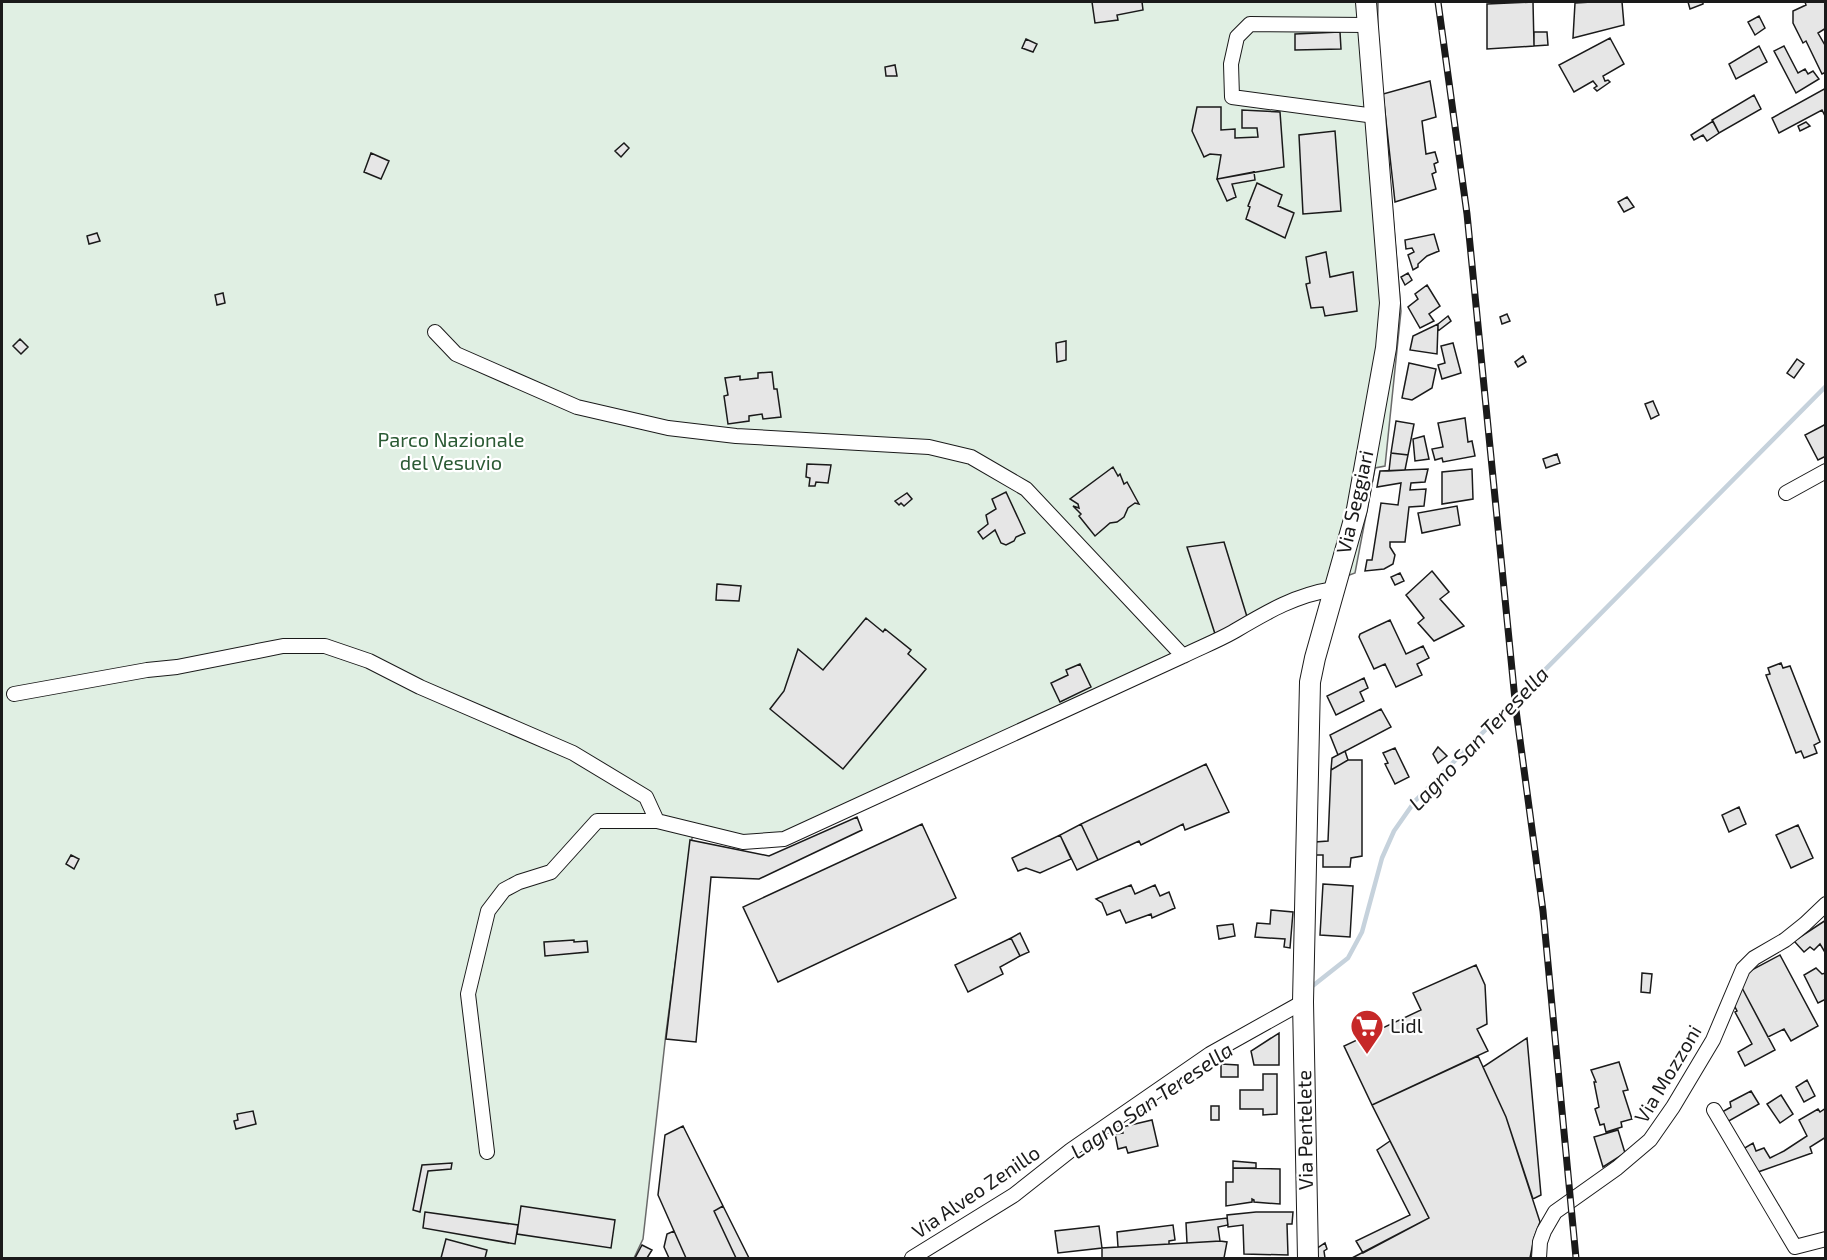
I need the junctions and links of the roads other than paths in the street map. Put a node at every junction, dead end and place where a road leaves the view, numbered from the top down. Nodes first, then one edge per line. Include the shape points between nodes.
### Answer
1 (1366, 2) edge
2 (1367, 25) junction
3 (1375, 116) junction
4 (435, 332) dead end
5 (1826, 471) edge
6 (1786, 493) dead end
7 (1334, 589) junction
8 (1183, 656) junction
9 (14, 694) dead end
10 (657, 821) junction
11 (1826, 904) edge
12 (1303, 1002) junction
13 (1714, 1110) dead end
14 (488, 1152) dead end
15 (1826, 1239) edge
16 (912, 1258) edge
17 (1308, 1258) edge
18 (1539, 1258) edge

1 - 2 main road, Via Seggiari
2 - 3 main road, Via Seggiari
2 - 3 street via 1250,24 1237,37 1231,64 1232,97
3 - 7 main road, Via Seggiari via 1390,303 1386,348 1357,509
4 - 8 street via 456,354 588,410 668,428 736,436 929,447 971,457 1026,489
5 - 6 street
7 - 8 street via 1312,592 1270,609
7 - 12 main road, Via Seggiari via 1310,682
8 - 10 street via 784,839 743,842
9 - 10 street via 283,646 325,646 369,661 573,753 646,797
10 - 14 street via 597,821 551,872 504,890 489,911 468,994
11 - 18 street, Via Mozzoni via 1785,940 1743,969 1713,1040 1650,1140 1555,1212 1540,1242
12 - 16 street, Via Alveo Zenillo via 1210,1054 1071,1150 1014,1195
12 - 17 main road, Via Pentelete
13 - 15 street via 1796,1247

